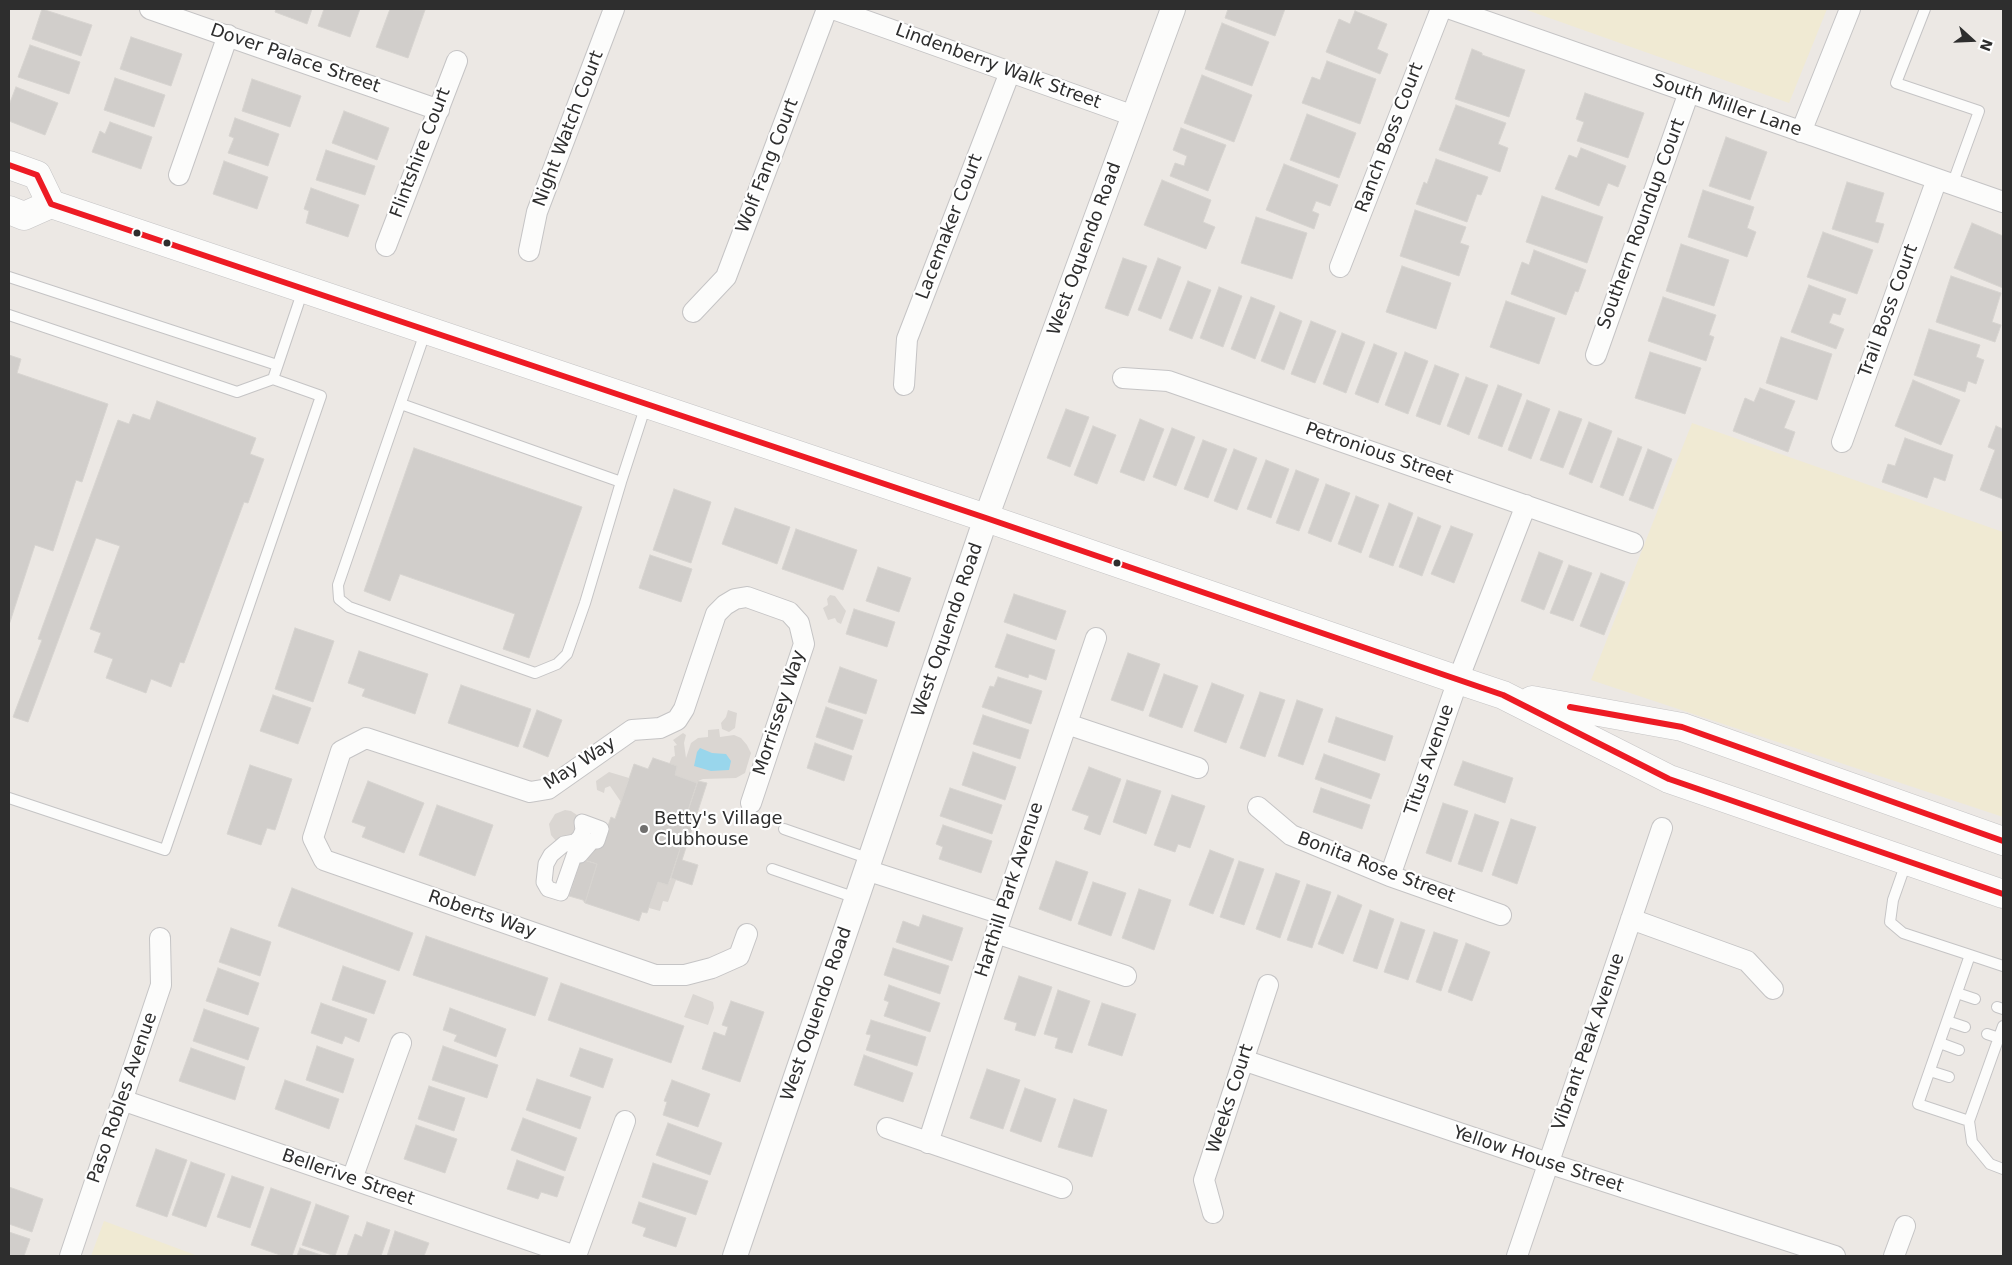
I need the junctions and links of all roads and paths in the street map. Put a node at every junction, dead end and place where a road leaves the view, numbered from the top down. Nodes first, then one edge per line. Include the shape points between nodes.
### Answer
1 (150, 9) edge
2 (614, 9) edge
3 (827, 9) edge
4 (833, 9) edge
5 (1173, 9) edge
6 (1441, 9) edge
7 (1450, 9) edge
8 (1850, 9) edge
9 (1925, 9) edge
10 (228, 35) junction
11 (457, 61) dead end
12 (1010, 72) junction
13 (1689, 92) junction
14 (439, 110) junction
15 (1134, 116) junction
16 (1800, 132) junction
17 (9, 165) edge
18 (179, 176) dead end
19 (1944, 182) junction
20 (2003, 202) edge
21 (51, 204) junction
22 (9, 210) edge
23 (386, 246) dead end
24 (529, 251) dead end
25 (1340, 268) dead end
26 (9, 276) edge
27 (303, 289) junction
28 (693, 312) dead end
29 (9, 315) edge
30 (426, 330) junction
31 (1596, 355) dead end
32 (277, 365) junction
33 (1123, 378) dead end
34 (273, 379) junction
35 (904, 385) dead end
36 (401, 404) junction
37 (647, 404) junction
38 (1842, 442) dead end
39 (621, 482) junction
40 (1526, 504) junction
41 (986, 518) junction
42 (1633, 543) dead end
43 (735, 599) joint
44 (1096, 638) dead end
45 (1458, 680) junction
46 (1503, 695) junction
47 (1067, 724) junction
48 (352, 745) joint
49 (1198, 768) dead end
50 (9, 798) edge
51 (751, 803) dead end
52 (1258, 807) dead end
53 (582, 822) joint
54 (1662, 828) dead end
55 (784, 829) dead end
56 (2003, 841) edge
57 (1907, 861) junction
58 (868, 865) junction
59 (772, 869) dead end
60 (1390, 876) junction
61 (2003, 894) edge
62 (856, 898) junction
63 (1002, 914) junction
64 (1502, 915) dead end
65 (1632, 919) junction
66 (996, 933) junction
67 (747, 934) dead end
68 (160, 938) dead end
69 (1970, 955) junction
70 (2003, 966) edge
71 (1126, 976) dead end
72 (1268, 985) dead end
73 (1773, 989) dead end
74 (1957, 993) junction
75 (1975, 999) dead end
76 (1947, 1021) junction
77 (2003, 1026) edge
78 (1965, 1027) dead end
79 (1987, 1034) dead end
80 (1999, 1038) junction
81 (401, 1043) dead end
82 (1940, 1044) junction
83 (1958, 1050) dead end
84 (1980, 1058) dead end
85 (1243, 1060) junction
86 (1991, 1061) junction
87 (1930, 1071) junction
88 (1949, 1078) dead end
89 (1970, 1085) dead end
90 (1981, 1088) junction
91 (122, 1100) junction
92 (625, 1121) dead end
93 (1969, 1121) junction
94 (887, 1128) dead end
95 (928, 1144) junction
96 (1548, 1163) junction
97 (2003, 1169) edge
98 (352, 1180) junction
99 (1062, 1188) dead end
100 (1214, 1213) dead end
101 (1905, 1226) dead end
102 (70, 1256) edge
103 (575, 1256) edge
104 (735, 1256) edge
105 (1517, 1256) edge
106 (1835, 1256) edge
107 (1894, 1256) edge

1 - 10 street, Dover Palace Street
2 - 24 street, Night Watch Court via 537,212
3 - 28 street, Wolf Fang Court via 726,277
4 - 12 street, Lindenberry Walk Street
5 - 15 street, West Oquendo Road
6 - 25 street, Ranch Boss Court
7 - 13 street, South Miller Lane
8 - 16 street
9 - 19 lane via 1896,83 1979,112
10 - 14 street, Dover Palace Street
10 - 18 street
11 - 14 street, Flintshire Court
12 - 15 street, Lindenberry Walk Street
12 - 35 street, Lacemaker Court via 907,339
13 - 16 street, South Miller Lane
13 - 31 street, Southern Roundup Court
14 - 23 street, Flintshire Court
15 - 41 street, West Oquendo Road
16 - 19 street, South Miller Lane
17 - 21 main road via 37,175
19 - 20 street, South Miller Lane
19 - 38 street, Trail Boss Court
21 - 22 main road via 24,216
21 - 27 main road
26 - 32 lane
27 - 30 main road
27 - 32 lane
29 - 34 lane via 237,392
30 - 36 lane
30 - 37 main road
32 - 34 lane
33 - 40 street, Petronious Street via 1168,380
34 - 50 lane via 321,396 165,850
36 - 39 lane
36 - 39 lane via 338,585 339,599 358,611 535,673 557,664 567,654 585,603
37 - 39 lane
37 - 41 main road
40 - 42 street, Petronious Street
40 - 45 street, Titus Avenue
41 - 45 main road
41 - 58 street, West Oquendo Road
43 - 48 street, May Way via 716,614 684,709 677,720 660,728 632,730 548,789 530,792 366,738
43 - 51 street, Morrissey Way via 747,597 789,612 799,623 804,644
44 - 47 street, Harthill Park Avenue
45 - 46 main road
45 - 60 street, Titus Avenue
46 - 56 main road via 1682,727
46 - 57 main road via 1669,779
47 - 49 street
47 - 63 street, Harthill Park Avenue
48 - 67 street, Roberts Way via 342,752 313,838 324,860 656,975 685,975 739,956
52 - 60 street, Bonita Rose Street via 1291,835
53 - 53 street via 580,837 575,842 564,844 546,864 544,882 548,889 561,893 574,853 580,855 593,840 597,841 601,829
54 - 65 street, Vibrant Peak Avenue
55 - 58 lane
57 - 61 main road
57 - 69 lane via 1893,900 1890,922 1903,933
58 - 62 street, West Oquendo Road
58 - 63 street
59 - 62 lane
60 - 64 street, Bonita Rose Street
62 - 104 street, West Oquendo Road
63 - 66 street, Harthill Park Avenue
65 - 73 street via 1747,960
65 - 96 street, Vibrant Peak Avenue
66 - 71 street
66 - 95 street, Harthill Park Avenue
68 - 91 street, Paso Robles Avenue via 161,985
69 - 70 lane
69 - 74 lane
72 - 85 street, Weeks Court
74 - 75 lane
74 - 76 lane
76 - 78 lane
76 - 82 lane
77 - 80 lane
79 - 80 lane
80 - 86 lane
81 - 98 street
82 - 83 lane
82 - 87 lane
84 - 86 lane
85 - 96 street, Yellow House Street
85 - 100 street, Weeks Court via 1204,1180
86 - 90 lane
87 - 88 lane
87 - 93 lane via 1918,1104
89 - 90 lane
90 - 93 lane
91 - 98 street, Bellerive Street
91 - 102 street, Paso Robles Avenue
92 - 103 street
93 - 97 lane via 1972,1142 1990,1164
94 - 95 street
95 - 99 street
96 - 105 street, Vibrant Peak Avenue
96 - 106 street, Yellow House Street
98 - 103 street, Bellerive Street
101 - 107 street

